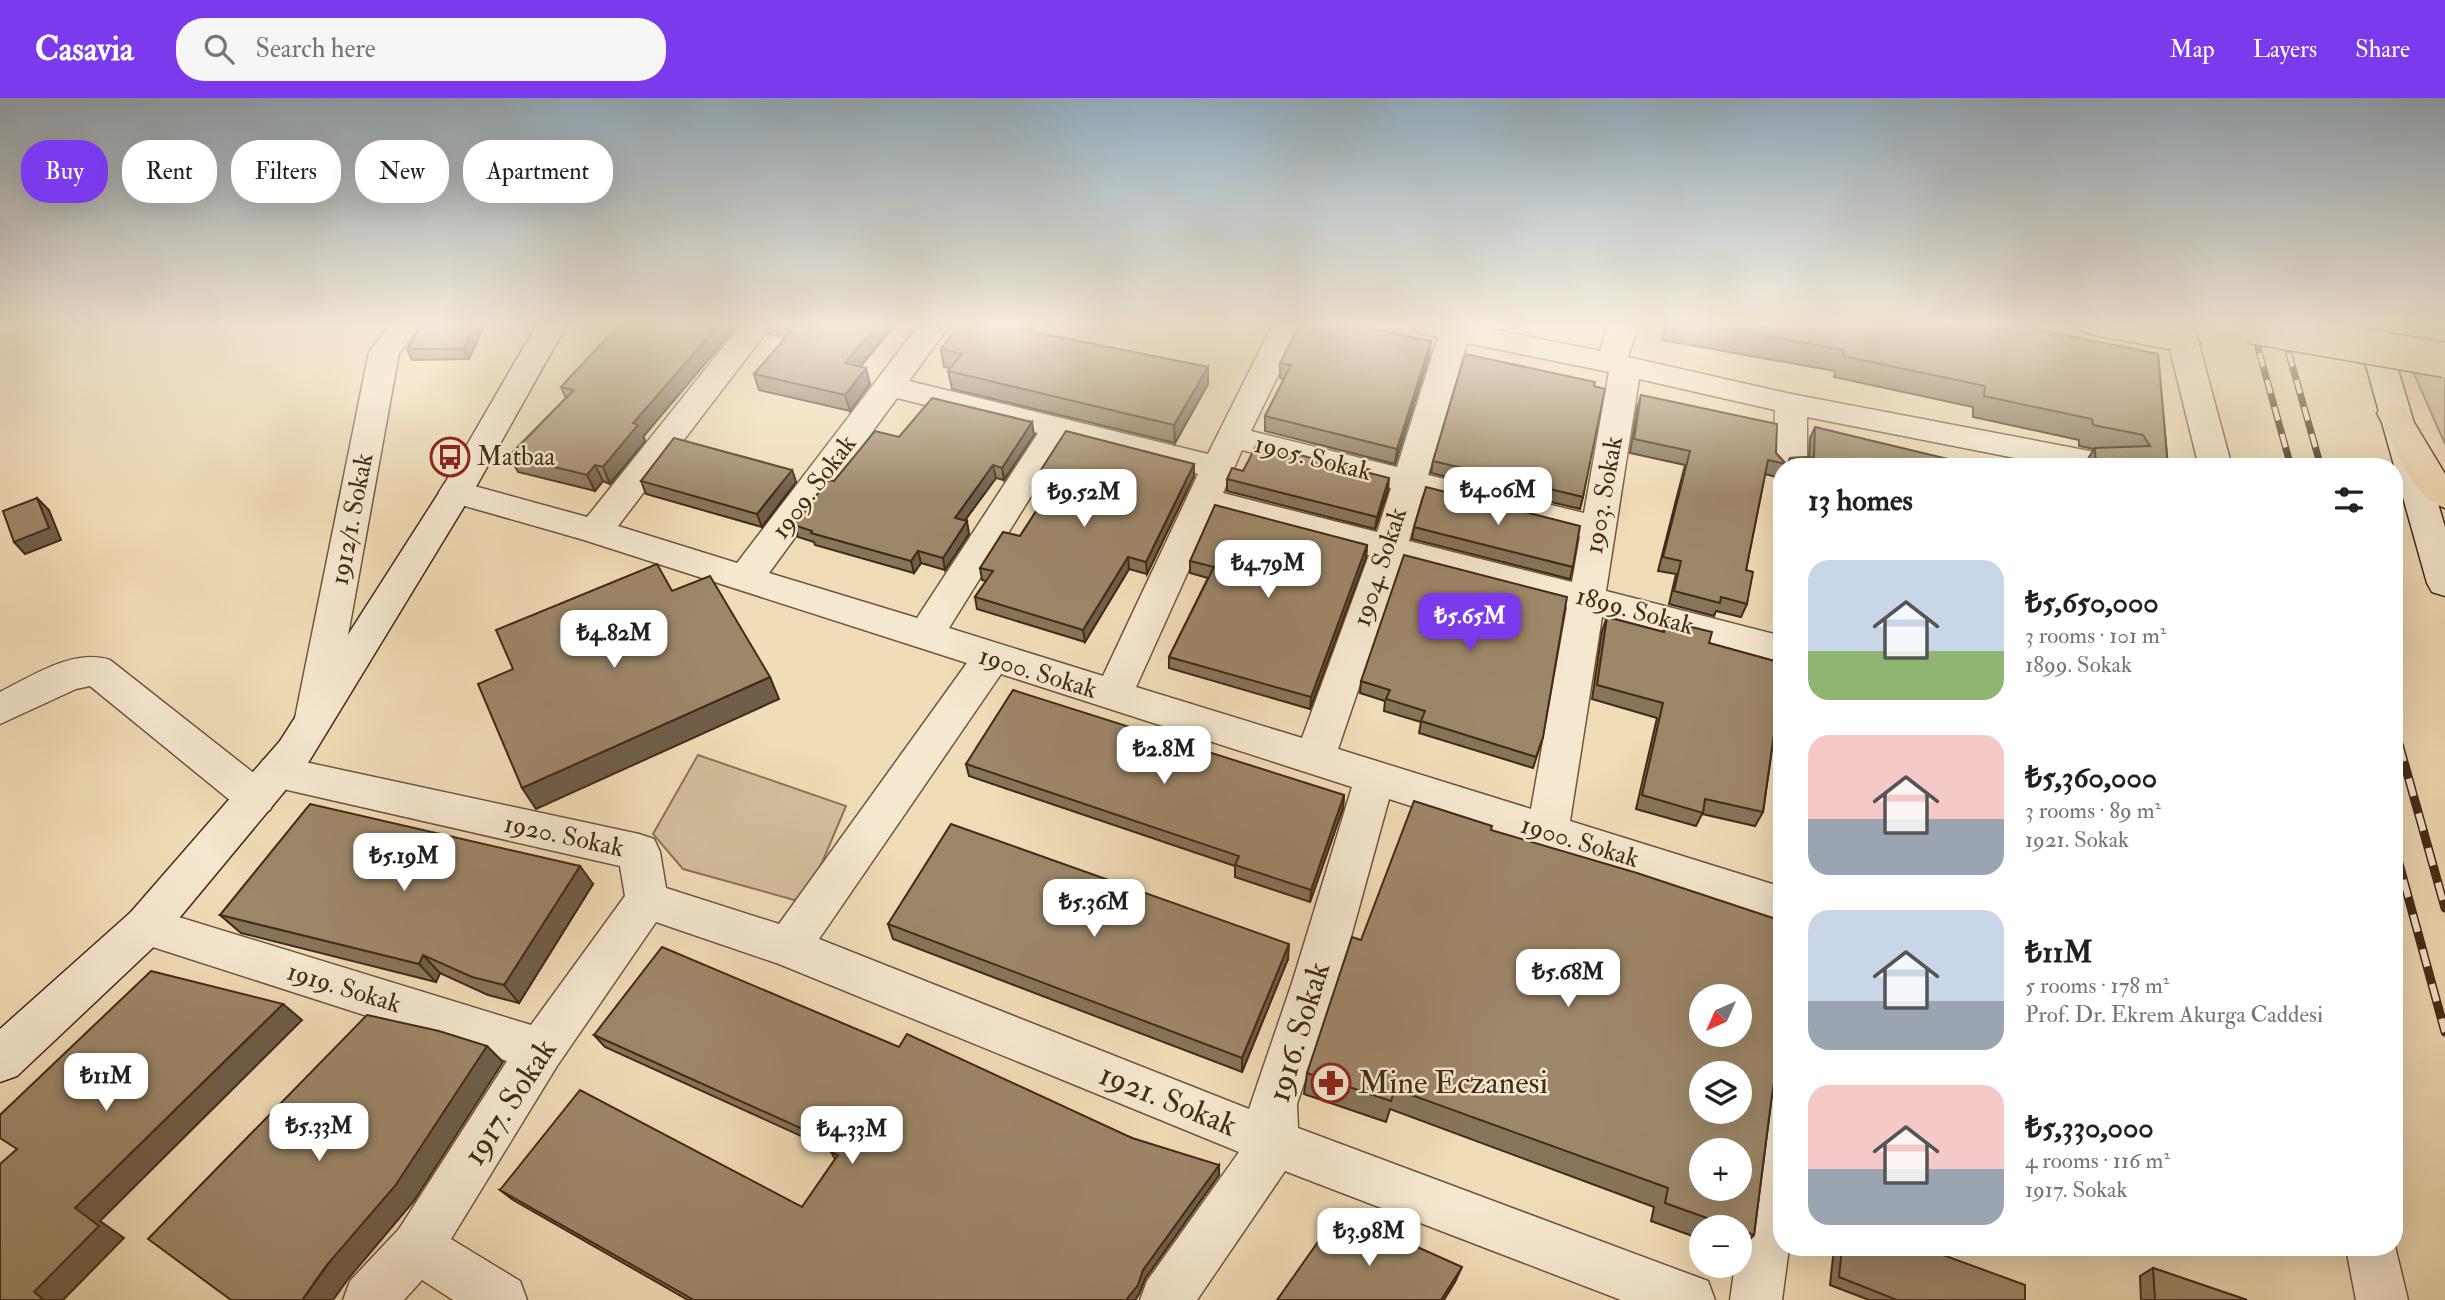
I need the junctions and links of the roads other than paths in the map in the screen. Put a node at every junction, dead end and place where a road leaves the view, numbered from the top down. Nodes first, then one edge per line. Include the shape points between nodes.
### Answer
1 (378, 382) edge
2 (519, 382) edge
3 (712, 382) edge
4 (892, 382) edge
5 (1260, 382) edge
6 (1430, 382) edge
7 (1617, 382) edge
8 (1697, 382) edge
9 (2194, 382) edge
10 (2385, 382) edge
11 (889, 386) junction
12 (1791, 404) junction
13 (2393, 413) junction
14 (1058, 428) junction
15 (1226, 452) junction
16 (1974, 453) edge
17 (1790, 458) edge
18 (2025, 458) edge
19 (2214, 458) edge
20 (1407, 481) junction
21 (456, 492) junction
22 (2445, 496) edge
23 (1204, 500) junction
24 (1599, 529) junction
25 (595, 531) junction
26 (1389, 549) junction
27 (744, 580) junction
28 (2445, 583) edge
29 (1587, 598) junction
30 (924, 637) junction
31 (1773, 648) edge
32 (991, 659) junction
33 (1112, 696) junction
34 (0, 709) edge
35 (314, 718) junction
36 (1314, 760) junction
37 (1374, 779) junction
38 (266, 785) junction
39 (1548, 832) junction
40 (647, 900) junction
41 (1773, 903) edge
42 (146, 926) junction
43 (788, 947) junction
44 (541, 1051) junction
45 (0, 1060) edge
46 (1275, 1143) junction
47 (1773, 1180) edge
48 (417, 1247) junction
49 (2373, 1256) edge
50 (369, 1300) edge
51 (500, 1300) edge
52 (1166, 1300) edge
53 (1689, 1300) edge
54 (1756, 1300) edge
55 (2382, 1300) edge

1 - 35 street, 1912/1. Sokak
2 - 21 street
3 - 25 street
4 - 11 street, 1909. Sokak
5 - 15 street
6 - 20 street, 1904. Sokak
7 - 24 street, 1903. Sokak
8 - 12 street
9 - 19 street
10 - 13 street
11 - 14 street, 1905. Sokak
11 - 27 street, 1909. Sokak
12 - 16 street
12 - 17 street
13 - 22 main road via 2428,476
13 - 28 street
14 - 15 street, 1905. Sokak
14 - 30 street
15 - 20 street, 1905. Sokak
15 - 23 street
16 - 18 street
20 - 24 street, 1905. Sokak
20 - 26 street, 1904. Sokak
21 - 25 street, 1900. Sokak
21 - 35 street
23 - 26 street, 1899. Sokak
23 - 33 street
24 - 29 street, 1903. Sokak
25 - 27 street, 1900. Sokak
26 - 29 street, 1899. Sokak
26 - 36 street, 1904. Sokak
27 - 30 street, 1900. Sokak
29 - 31 street, 1899. Sokak
29 - 39 street, 1903. Sokak
30 - 32 street, 1900. Sokak
32 - 33 street, 1900. Sokak
32 - 43 street
33 - 36 street, 1900. Sokak
34 - 38 street via 68,676 97,670
35 - 38 street via 294,752
36 - 37 street, 1900. Sokak
37 - 39 street, 1900. Sokak
37 - 46 street, 1916. Sokak via 1316,980 1273,1104
38 - 40 street, 1920. Sokak via 639,852
38 - 42 street
39 - 41 street, 1900. Sokak
40 - 43 street, 1921. Sokak
40 - 44 street, 1917. Sokak
42 - 44 street, 1919. Sokak
42 - 45 street
43 - 46 street, 1921. Sokak
44 - 48 street, 1917. Sokak
46 - 52 street
46 - 53 street, 1921. Sokak
47 - 54 street
48 - 50 street, 1917. Sokak
48 - 51 street
49 - 55 street

